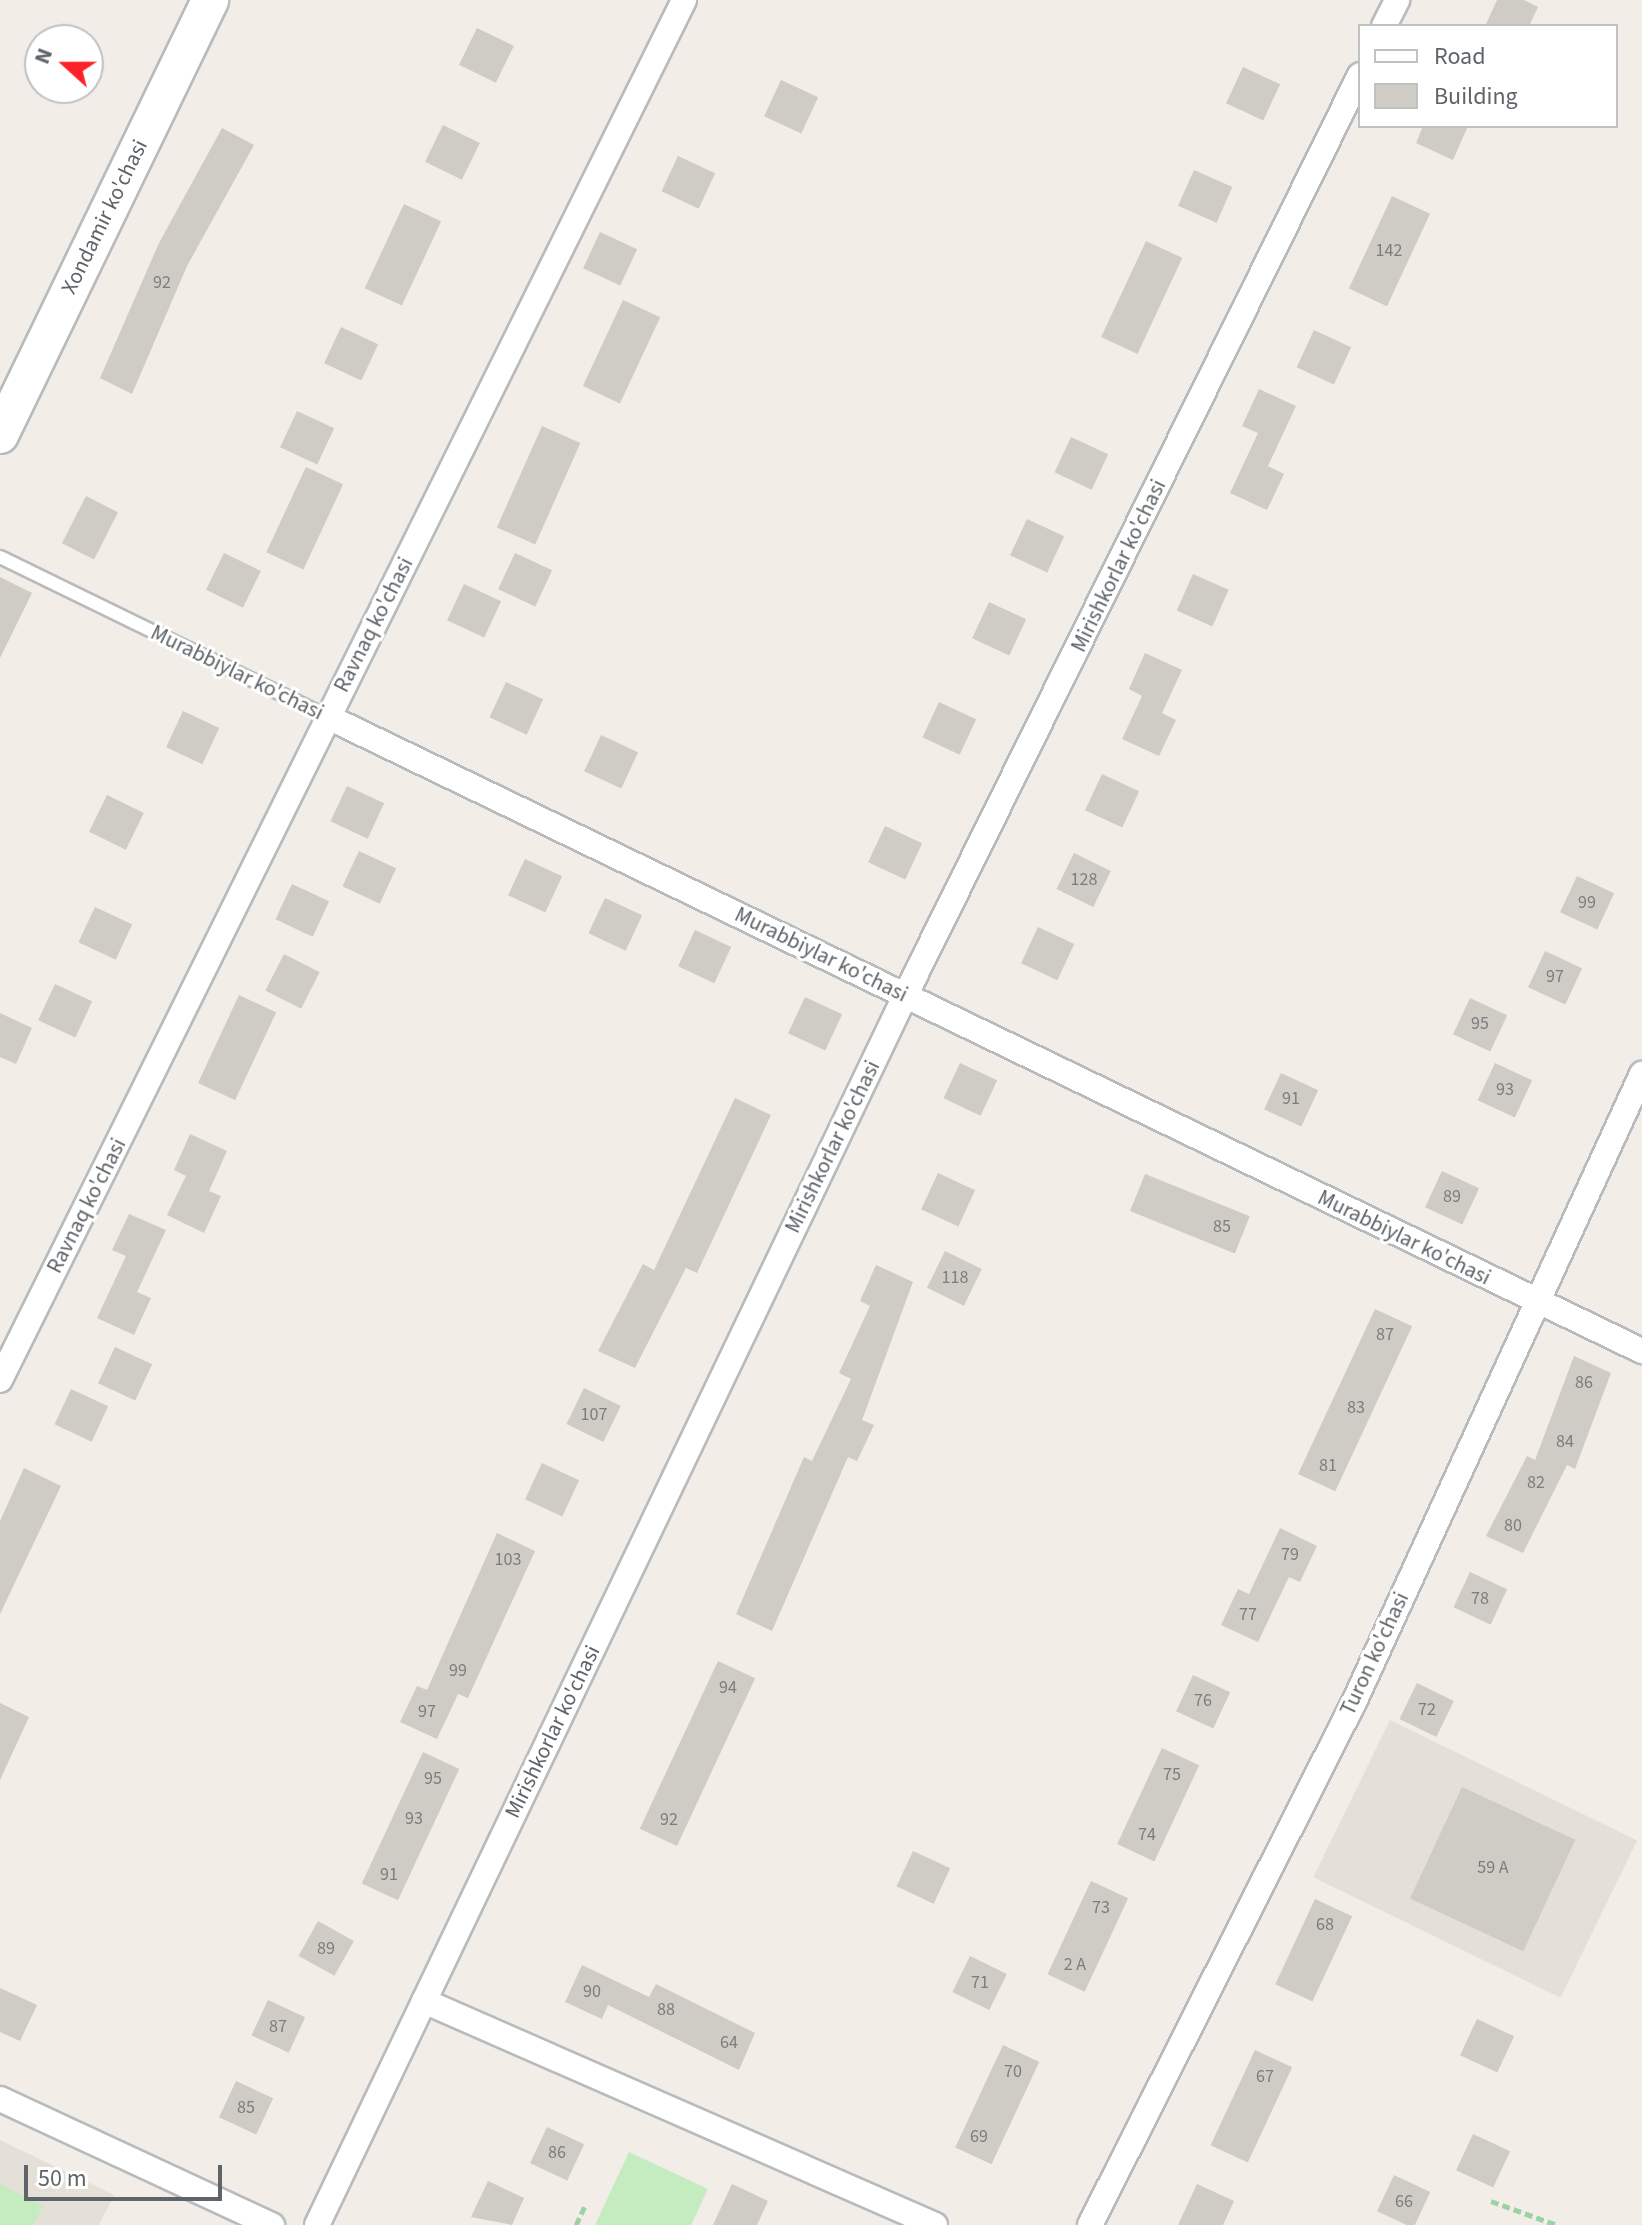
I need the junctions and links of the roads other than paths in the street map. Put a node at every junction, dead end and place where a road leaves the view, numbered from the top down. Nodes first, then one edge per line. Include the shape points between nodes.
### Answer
1 (210, 0) edge
2 (684, 0) edge
3 (1397, 0) edge
4 (1385, 24) edge
5 (1358, 79) edge
6 (0, 435) edge
7 (0, 557) edge
8 (328, 717) junction
9 (905, 996) junction
10 (1642, 1074) edge
11 (1535, 1301) junction
12 (1642, 1351) edge
13 (0, 1380) edge
14 (424, 2001) junction
15 (0, 2099) edge
16 (1098, 2222) edge
17 (272, 2225) edge
18 (317, 2225) edge
19 (935, 2225) edge

1 - 6 main road, Xondamir ko'chasi
2 - 8 street, Ravnaq ko'chasi
3 - 4 street
5 - 9 street, Mirishkorlar ko'chasi
7 - 8 lane, Murabbiylar ko'chasi
8 - 9 street, Murabbiylar ko'chasi
8 - 13 street, Ravnaq ko'chasi
9 - 11 street, Murabbiylar ko'chasi
9 - 14 street, Mirishkorlar ko'chasi
10 - 11 street, Turon ko'chasi
11 - 12 street, Murabbiylar ko'chasi
11 - 16 street, Turon ko'chasi via 1355,1700
14 - 18 street, Mirishkorlar ko'chasi
14 - 19 street
15 - 17 street

